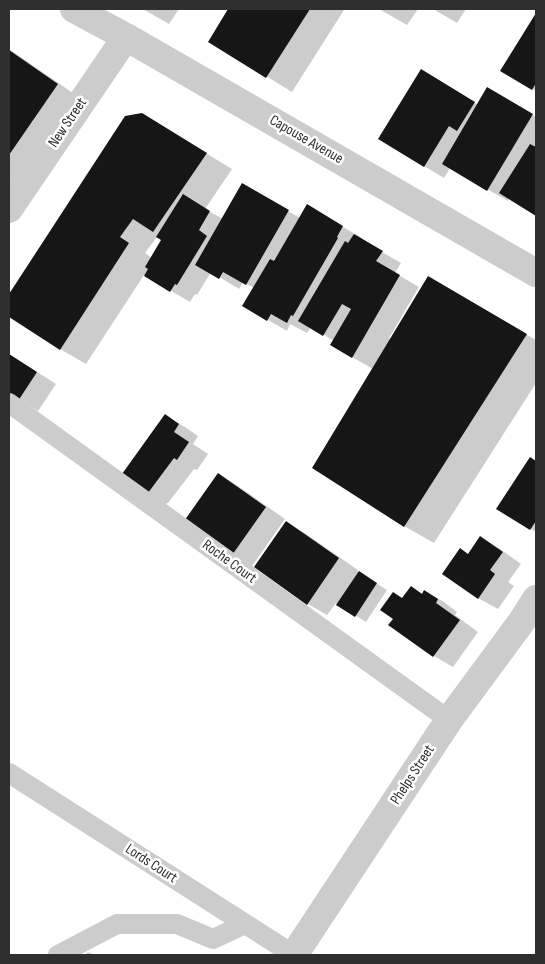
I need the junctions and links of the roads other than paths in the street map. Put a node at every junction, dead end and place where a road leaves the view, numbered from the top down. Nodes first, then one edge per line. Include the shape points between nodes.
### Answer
1 (89, 12) edge
2 (126, 37) junction
3 (9, 209) edge
4 (536, 273) edge
5 (9, 403) edge
6 (531, 616) edge
7 (449, 720) junction
8 (9, 773) edge
9 (245, 924) junction
10 (58, 955) edge
11 (294, 955) edge

1 - 2 street, Capouse Avenue
2 - 3 street, New Street
2 - 4 street, Capouse Avenue
5 - 7 lane, Roche Court
6 - 7 street, Phelps Street
7 - 11 street, Phelps Street
8 - 9 lane, Lords Court
9 - 10 lane via 213,939 177,924 117,924
9 - 11 lane, Lords Court

